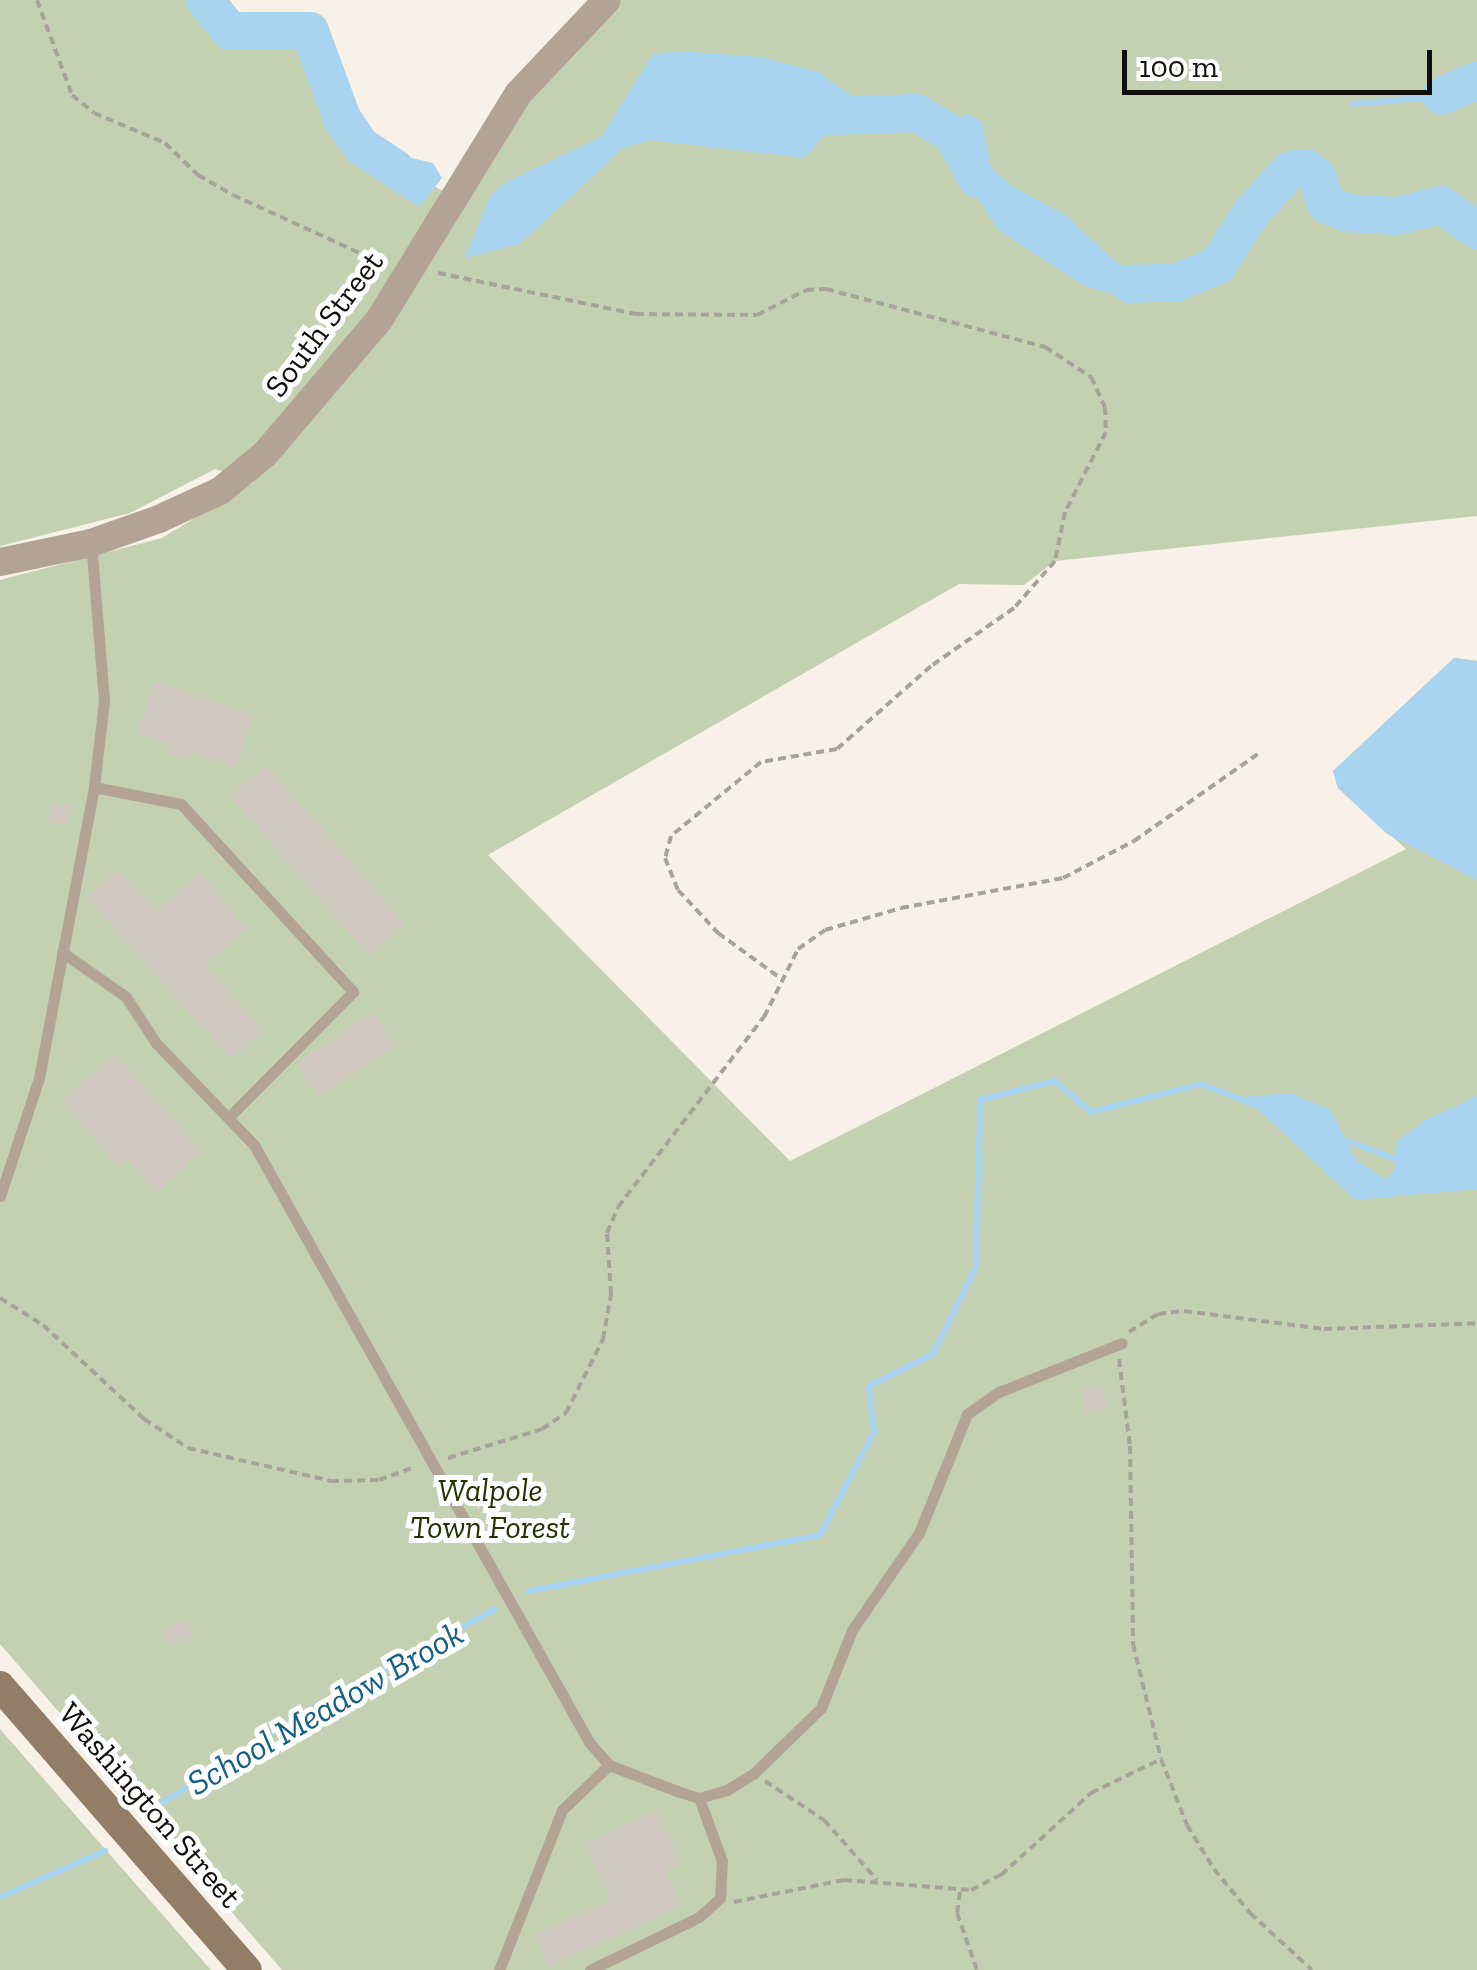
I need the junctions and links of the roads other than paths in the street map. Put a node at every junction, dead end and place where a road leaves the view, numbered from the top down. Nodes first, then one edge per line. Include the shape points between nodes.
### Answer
1 (607, 0) edge
2 (92, 543) junction
3 (0, 562) edge
4 (94, 787) junction
5 (62, 952) junction
6 (228, 1118) junction
7 (0, 1196) edge
8 (1122, 1343) road end
9 (0, 1686) edge
10 (610, 1765) junction
11 (699, 1798) junction
12 (247, 1970) edge
13 (500, 1970) edge
14 (590, 1970) edge

1 - 2 street, South Street via 518,94 404,278 312,402 236,478 174,512
2 - 3 street, South Street
2 - 4 lane via 104,700
4 - 5 lane
4 - 6 lane via 181,804 353,992
5 - 6 lane via 106,977
5 - 7 lane via 38,1078
6 - 10 lane via 254,1145 570,1713
8 - 11 lane via 1000,1392 967,1414 919,1533 852,1630 827,1700 753,1774
9 - 12 main road, Washington Street
10 - 11 lane
10 - 13 lane via 562,1810
11 - 14 lane via 724,1874 714,1906

